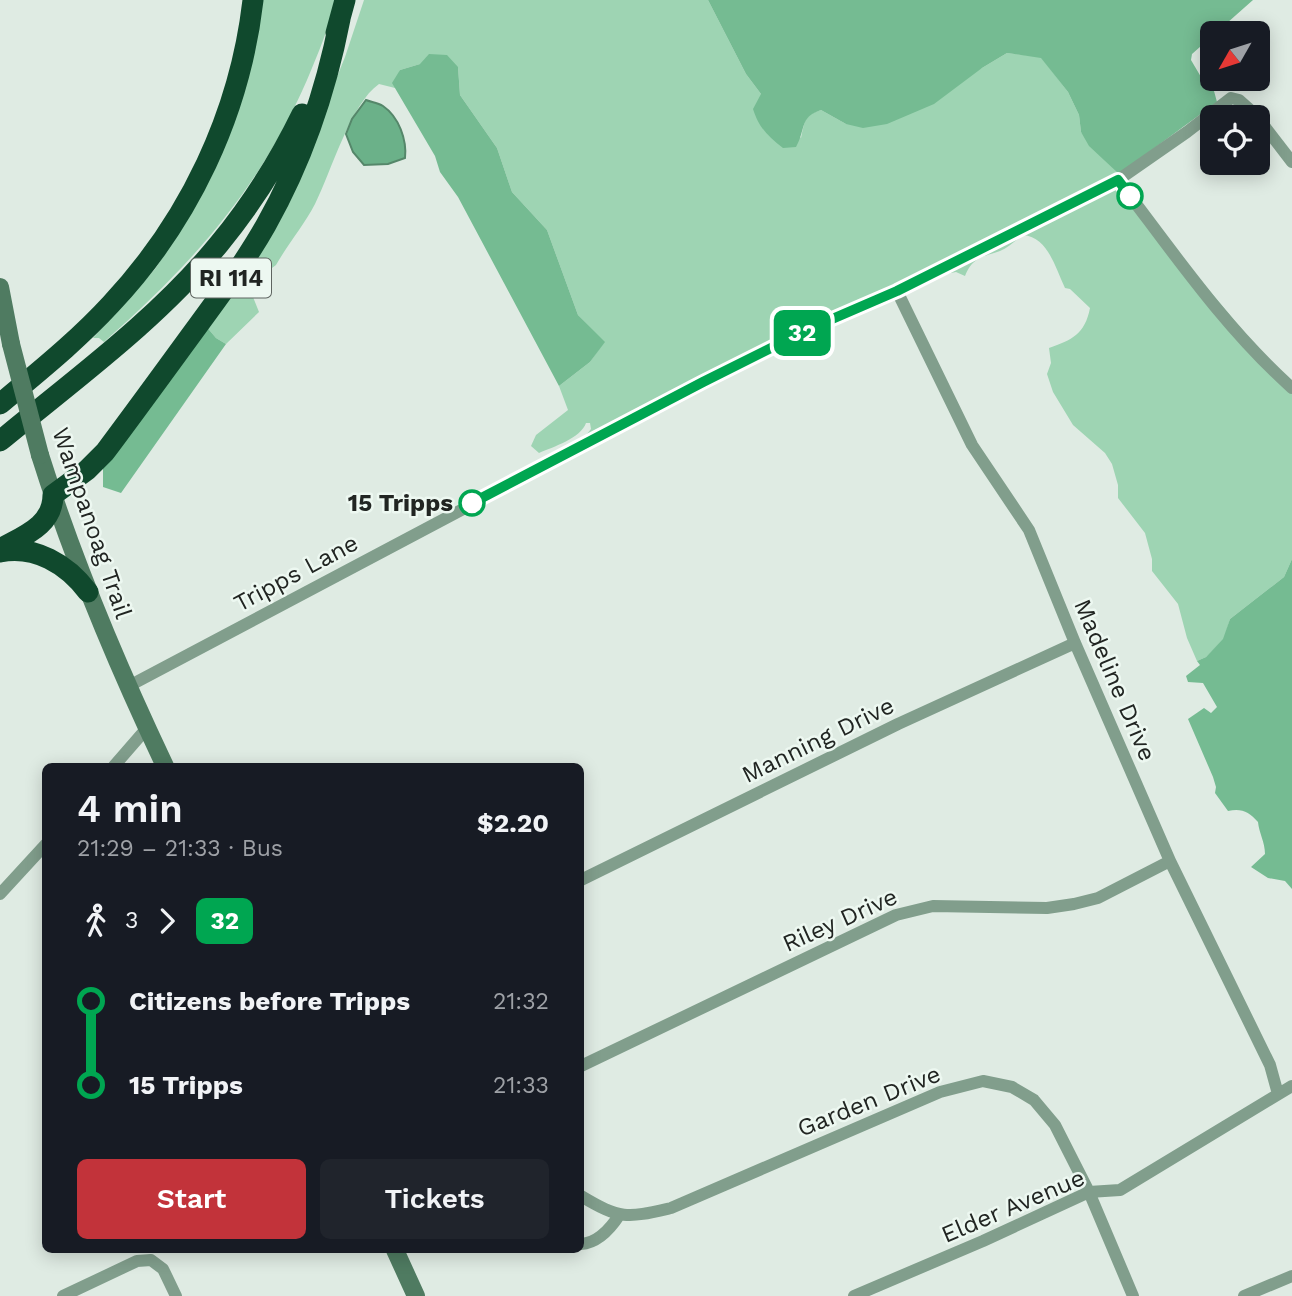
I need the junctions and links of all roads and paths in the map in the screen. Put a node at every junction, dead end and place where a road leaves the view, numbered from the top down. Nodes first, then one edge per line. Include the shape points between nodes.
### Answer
1 (253, 0) edge
2 (342, 10) edge
3 (1222, 105) edge
4 (1244, 105) edge
5 (1200, 122) edge
6 (1270, 134) edge
7 (1292, 162) edge
8 (1118, 180) junction
9 (0, 287) edge
10 (897, 291) junction
11 (1292, 388) edge
12 (0, 404) edge
13 (0, 441) edge
14 (53, 495) junction
15 (0, 551) edge
16 (88, 592) junction
17 (1075, 643) junction
18 (127, 687) junction
19 (147, 728) junction
20 (117, 763) edge
21 (164, 763) edge
22 (42, 848) edge
23 (1170, 860) junction
24 (584, 879) edge
25 (0, 894) edge
26 (584, 1065) edge
27 (1292, 1086) edge
28 (1278, 1094) junction
29 (1089, 1192) junction
30 (584, 1198) edge
31 (620, 1214) junction
32 (584, 1244) edge
33 (396, 1253) edge
34 (1292, 1276) edge
35 (62, 1296) edge
36 (176, 1296) edge
37 (416, 1296) edge
38 (855, 1296) edge
39 (1133, 1296) edge
40 (1244, 1296) edge

1 - 12 highway via 229,107 210,156 174,223 112,304
2 - 13 highway via 302,115 233,226 163,303
2 - 14 highway, RI 114 via 324,86 304,143 255,244 105,452
3 - 4 street, Tripps Lane via 1231,98
5 - 8 street, Tripps Lane
6 - 7 street, Tripps Lane
8 - 10 street, Tripps Lane
8 - 11 street via 1216,310
9 - 14 main road, Wampanoag Trail, bridge
10 - 17 street, Madeline Drive via 972,445 1029,530
10 - 18 street, Tripps Lane via 809,329 650,410
14 - 15 highway via 43,523
14 - 16 main road, Wampanoag Trail
15 - 16 highway via 21,550 47,557
16 - 18 main road, Wampanoag Trail
17 - 23 street, Madeline Drive
17 - 24 street, Manning Drive via 898,724
18 - 19 main road, Wampanoag Trail
19 - 20 street
19 - 21 main road, Wampanoag Trail
22 - 25 street
23 - 26 street, Riley Drive via 1098,898 1074,904 1047,908 933,906 897,915
23 - 28 street, Madeline Drive via 1270,1065
27 - 28 street, Elder Avenue
28 - 29 street, Elder Avenue via 1120,1189
29 - 31 street, Garden Drive via 1055,1125 1034,1100 1012,1087 983,1081 940,1092 671,1208
29 - 38 street, Elder Avenue
29 - 39 street, Garden Drive
30 - 31 street, Garden Drive
31 - 32 street via 612,1227
33 - 37 main road
34 - 40 street
35 - 36 street via 137,1261 151,1260 163,1269

